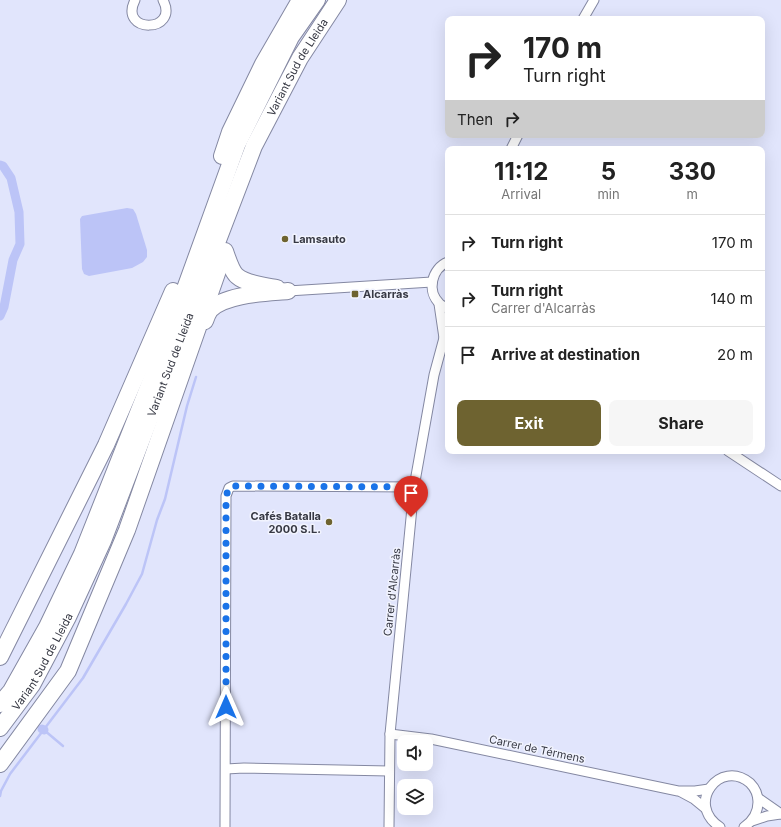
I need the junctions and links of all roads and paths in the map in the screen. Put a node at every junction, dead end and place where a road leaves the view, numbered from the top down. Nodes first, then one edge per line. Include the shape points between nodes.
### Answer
1 (135, 0) edge
2 (163, 0) edge
3 (300, 0) edge
4 (317, 0) edge
5 (338, 0) edge
6 (594, 0) edge
7 (585, 16) edge
8 (300, 58) junction
9 (237, 145) junction
10 (196, 238) junction
11 (225, 251) junction
12 (445, 263) edge
13 (432, 282) junction
14 (288, 291) junction
15 (440, 304) junction
16 (445, 307) edge
17 (445, 330) edge
18 (445, 338) edge
19 (190, 352) junction
20 (733, 454) edge
21 (781, 486) edge
22 (414, 487) junction
23 (0, 657) edge
24 (0, 704) edge
25 (0, 728) edge
26 (390, 734) junction
27 (0, 764) edge
28 (226, 768) junction
29 (389, 771) junction
30 (709, 789) junction
31 (678, 791) junction
32 (758, 798) junction
33 (705, 808) junction
34 (781, 814) edge
35 (748, 824) edge
36 (225, 827) edge
37 (389, 827) edge
38 (720, 827) edge

1 - 2 street via 132,9 136,20 145,26 155,25 164,17
3 - 10 highway via 263,64 230,132
4 - 9 highway, Variant Sud de Lleida via 291,37
5 - 8 highway, Variant Sud de Lleida
6 - 7 street
8 - 11 highway via 262,144
8 - 25 highway, Variant Sud de Lleida via 254,146 103,541 68,617 32,685
9 - 10 highway
9 - 24 highway, Variant Sud de Lleida via 161,355 82,554 47,627 11,691
10 - 23 highway via 106,445
11 - 14 highway via 236,276
11 - 19 highway
12 - 13 street via 436,272
13 - 14 street
13 - 15 street, Carrer d'Alcarràs via 433,294
14 - 19 highway via 223,301 210,310
15 - 16 street
15 - 17 street, Carrer d'Alcarràs
18 - 22 street, Carrer d'Alcarràs via 434,375
19 - 27 highway via 127,530 68,671
20 - 21 street
22 - 26 street, Carrer d'Alcarràs
22 - 28 street via 229,488 226,496
26 - 29 street, Carrer d'Alcarràs
26 - 31 street, Carrer de Térmens via 431,739
28 - 29 street
28 - 36 street
29 - 37 street, Carrer d'Alcarràs
30 - 31 street, Carrer de Térmens
30 - 32 street via 721,778 738,777 752,785
30 - 33 street
31 - 33 street, Carrer de Térmens
32 - 34 street
32 - 35 street via 756,815
33 - 38 street via 708,816
34 - 35 street via 767,816

